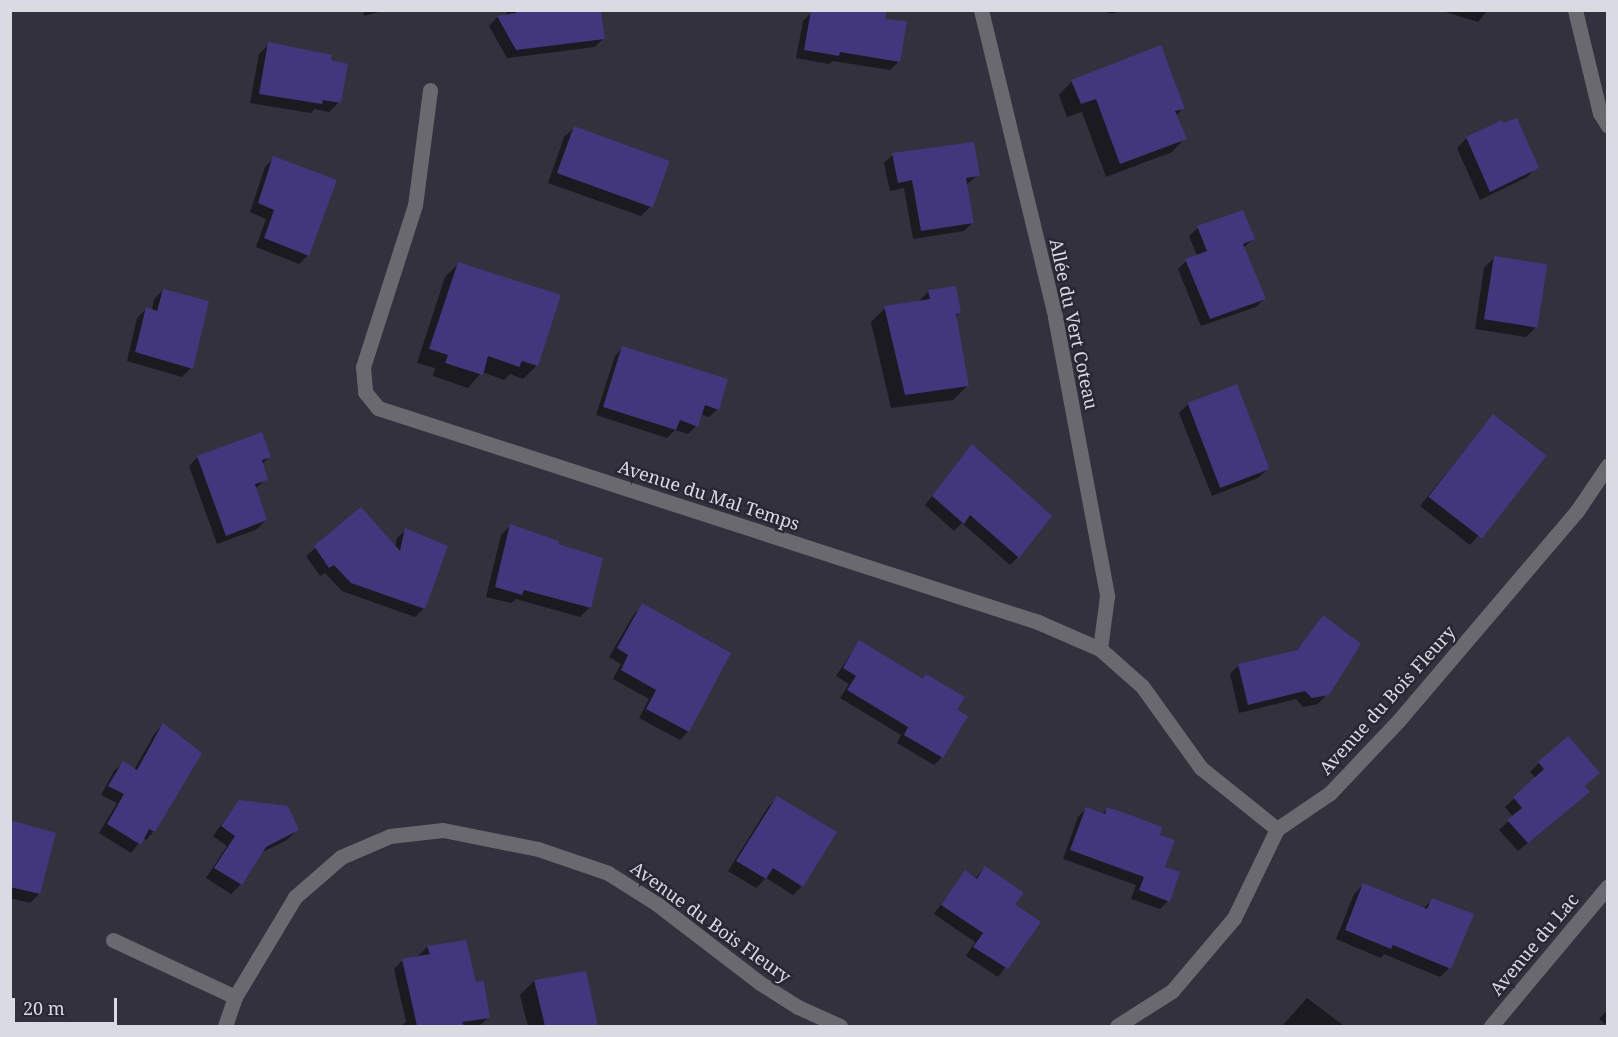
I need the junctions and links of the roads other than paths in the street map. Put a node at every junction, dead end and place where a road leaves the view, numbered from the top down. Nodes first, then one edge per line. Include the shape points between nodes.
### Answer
1 (981, 10) edge
2 (1575, 10) edge
3 (430, 90) dead end
4 (1608, 126) edge
5 (1608, 465) edge
6 (1100, 649) junction
7 (1277, 829) junction
8 (1608, 886) edge
9 (113, 940) dead end
10 (235, 997) junction
11 (225, 1026) edge
12 (840, 1026) edge
13 (1117, 1026) edge
14 (1491, 1026) edge

1 - 6 street, Allée du Vert Coteau via 1054,317 1107,596
2 - 4 street via 1600,113
3 - 6 street, Avenue du Mal Temps via 415,205 363,367 365,392 378,408 1038,622
5 - 7 street, Avenue du Bois Fleury via 1577,511 1399,720 1330,793
6 - 7 street, Avenue du Mal Temps via 1142,686 1201,768
7 - 13 street via 1234,918 1172,991
8 - 14 street, Avenue du Lac
9 - 10 street
10 - 11 street, Avenue du Bois Fleury
10 - 12 street, Avenue du Bois Fleury via 295,897 341,856 390,836 443,830 538,849 608,873 657,904 760,983 798,1007

